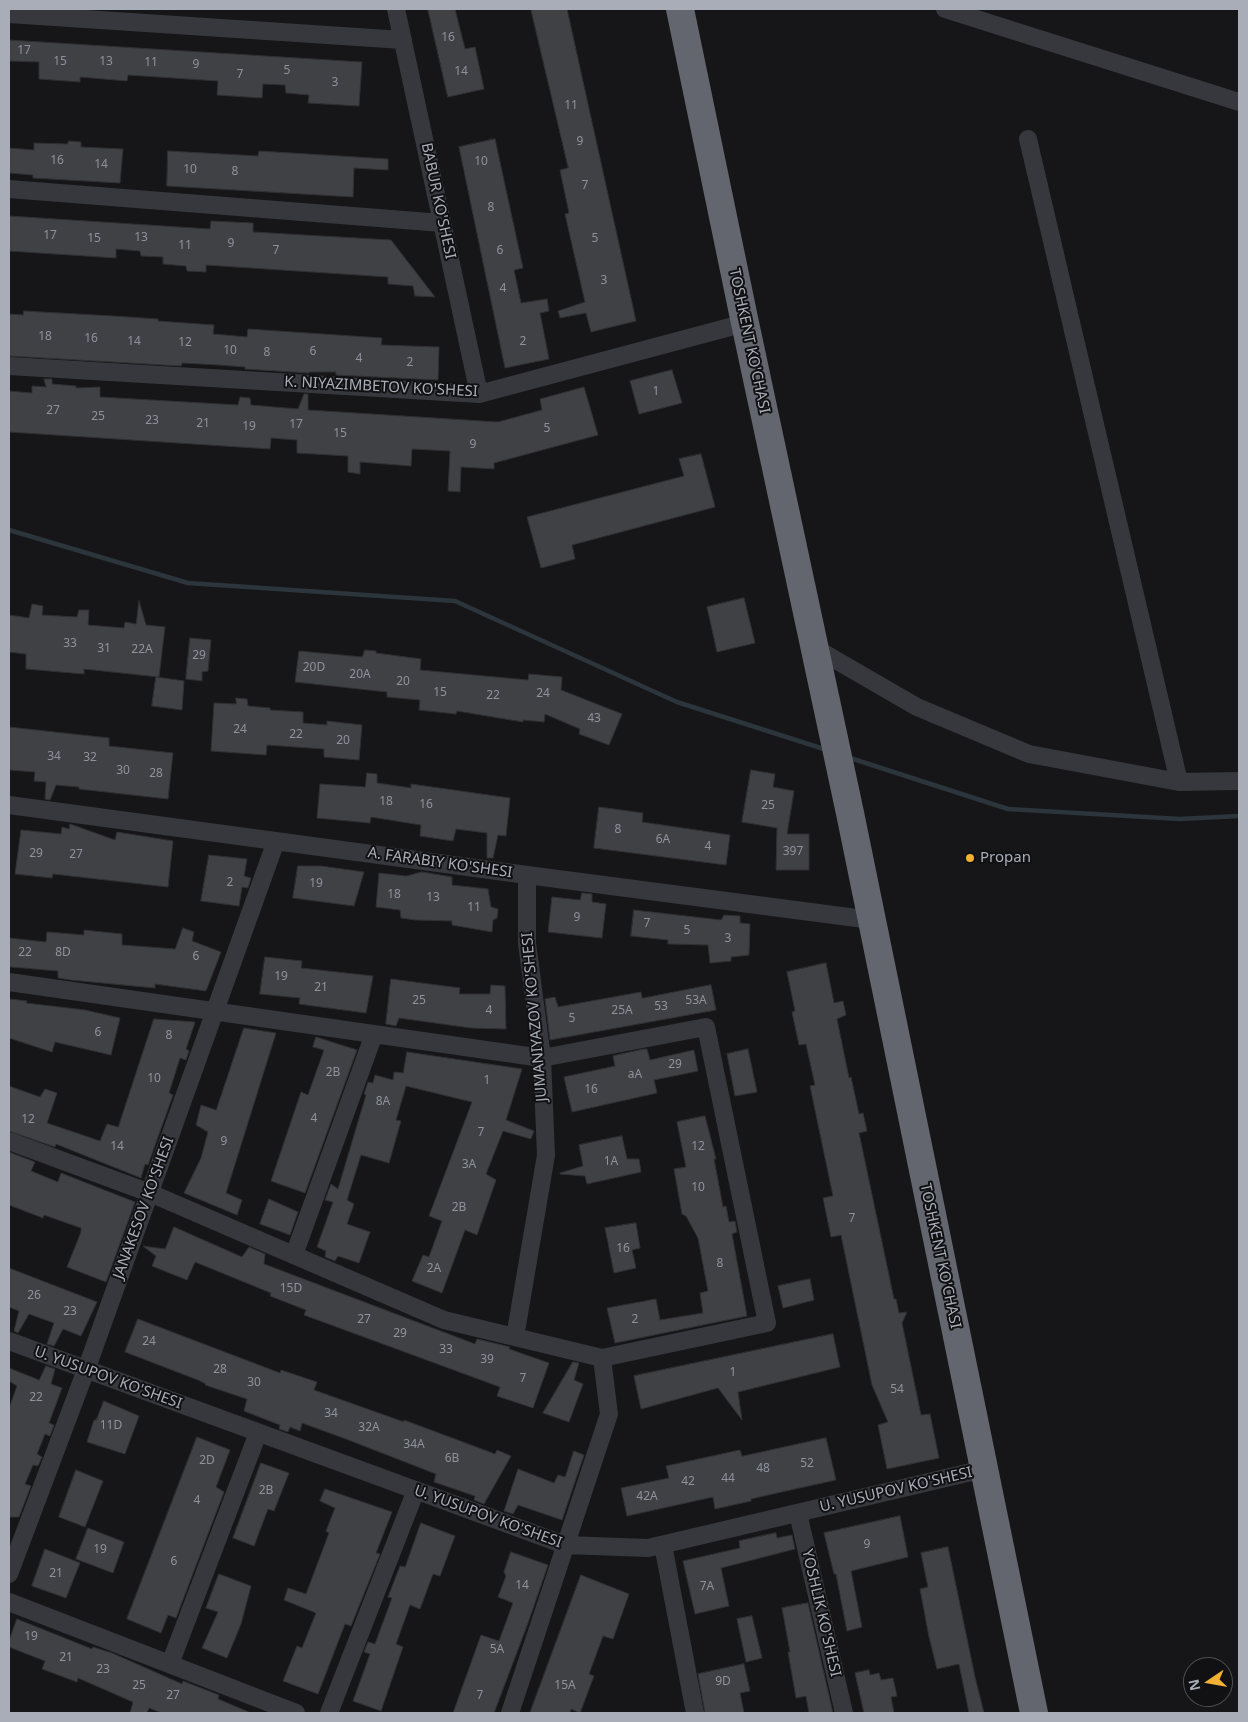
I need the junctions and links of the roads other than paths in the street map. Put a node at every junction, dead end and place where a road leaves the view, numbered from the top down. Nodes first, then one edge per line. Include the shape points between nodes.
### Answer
1 (396, 9) edge
2 (680, 9) edge
3 (944, 9) edge
4 (9, 14) edge
5 (403, 40) junction
6 (1239, 102) edge
7 (1028, 139) dead end
8 (9, 189) edge
9 (442, 223) junction
10 (745, 323) junction
11 (9, 366) edge
12 (479, 394) junction
13 (818, 660) junction
14 (1239, 781) edge
15 (1179, 782) junction
16 (9, 805) edge
17 (276, 841) junction
18 (527, 875) junction
19 (872, 920) junction
20 (9, 982) edge
21 (215, 1011) junction
22 (374, 1034) junction
23 (542, 1058) junction
24 (9, 1141) edge
25 (150, 1193) junction
26 (294, 1255) junction
27 (515, 1337) junction
28 (9, 1341) edge
29 (602, 1358) junction
30 (86, 1370) junction
31 (258, 1433) junction
32 (984, 1469) junction
33 (416, 1490) junction
34 (798, 1513) junction
35 (565, 1545) junction
36 (663, 1545) junction
37 (9, 1574) edge
38 (9, 1602) edge
39 (170, 1664) junction
40 (296, 1713) edge
41 (329, 1713) edge
42 (510, 1713) edge
43 (695, 1713) edge
44 (844, 1713) edge
45 (1034, 1713) edge

1 - 5 street, BABUR KO'SHESI
2 - 10 highway, TOSHKENT KO'CHASI
3 - 6 street
4 - 5 street
5 - 9 street, BABUR KO'SHESI
7 - 15 street
8 - 9 street
9 - 12 street, BABUR KO'SHESI
10 - 12 street, K. NIYAZIMBETOV KO'SHESI
10 - 13 highway, TOSHKENT KO'CHASI
11 - 12 street, K. NIYAZIMBETOV KO'SHESI
13 - 15 street via 917,707 1029,754
13 - 19 highway, TOSHKENT KO'CHASI
14 - 15 street
16 - 17 street, A. FARABIY KO'SHESI
17 - 18 street, A. FARABIY KO'SHESI
17 - 21 street, JANAKESOV KO'SHESI
18 - 19 street, A. FARABIY KO'SHESI
18 - 23 street, JUMANIYAZOV KO'SHESI via 527,943
19 - 32 highway, TOSHKENT KO'CHASI
20 - 21 street
21 - 22 street
21 - 25 street, JANAKESOV KO'SHESI
22 - 23 street
22 - 26 street
23 - 27 street, JUMANIYAZOV KO'SHESI via 546,1155
23 - 29 street via 706,1027 766,1323
24 - 25 street
25 - 26 street
25 - 30 street, JANAKESOV KO'SHESI
26 - 27 street via 444,1320
27 - 29 street
28 - 30 street, U. YUSUPOV KO'SHESI
29 - 35 street via 609,1414
30 - 31 street, U. YUSUPOV KO'SHESI
30 - 37 street, JANAKESOV KO'SHESI
31 - 33 street, U. YUSUPOV KO'SHESI
31 - 39 street
32 - 34 street, U. YUSUPOV KO'SHESI
32 - 45 highway, TOSHKENT KO'CHASI
33 - 35 street, U. YUSUPOV KO'SHESI
33 - 41 street
34 - 36 street, U. YUSUPOV KO'SHESI
34 - 44 street, YOSHLIK KO'SHESI
35 - 36 street, U. YUSUPOV KO'SHESI via 648,1548
35 - 42 street
36 - 43 street
38 - 39 street
39 - 40 street

